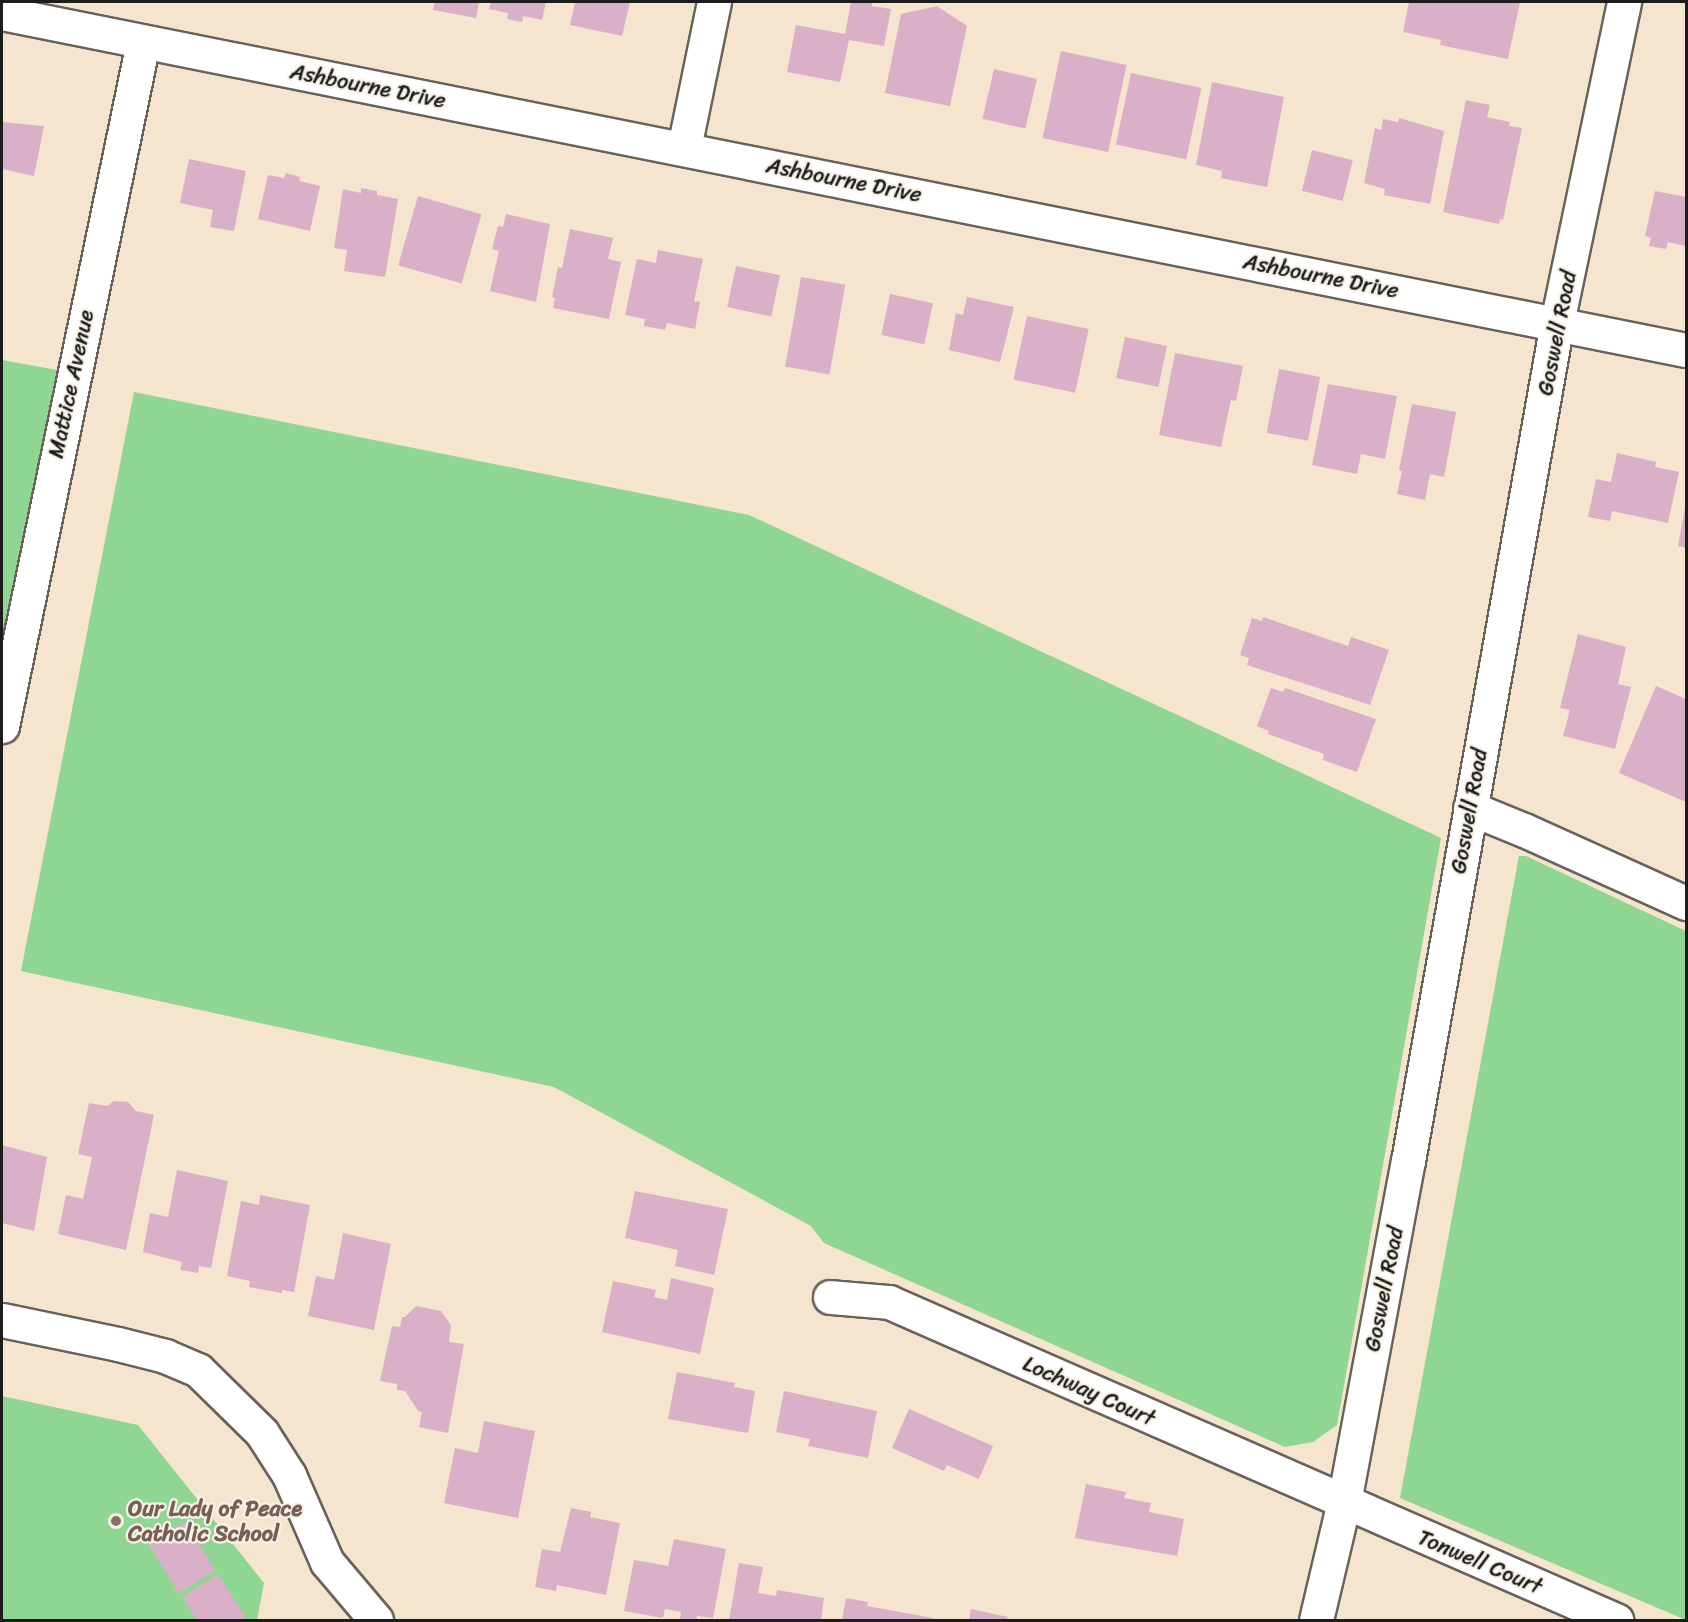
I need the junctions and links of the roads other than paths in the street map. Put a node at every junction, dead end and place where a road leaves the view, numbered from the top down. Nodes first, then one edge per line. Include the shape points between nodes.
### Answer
1 (714, 2) edge
2 (1624, 2) edge
3 (2, 13) edge
4 (143, 42) junction
5 (684, 148) junction
6 (1557, 323) junction
7 (1686, 350) edge
8 (2, 726) edge
9 (1470, 808) junction
10 (1686, 903) edge
11 (831, 1297) dead end
12 (2, 1320) edge
13 (1344, 1502) junction
14 (376, 1620) edge
15 (1316, 1620) edge
16 (1616, 1620) edge

1 - 5 street
2 - 6 street, Goswell Road
3 - 4 street, Ashbourne Drive
4 - 5 street, Ashbourne Drive
4 - 8 street, Mattice Avenue
5 - 6 street, Ashbourne Drive
6 - 7 street, Ashbourne Drive
6 - 9 street, Goswell Road
9 - 10 street
9 - 13 street, Goswell Road
11 - 13 street, Lochway Court via 889,1302
12 - 14 street via 128,1346 198,1370 262,1433 289,1474 327,1562
13 - 15 street, Goswell Road
13 - 16 street, Tonwell Court

